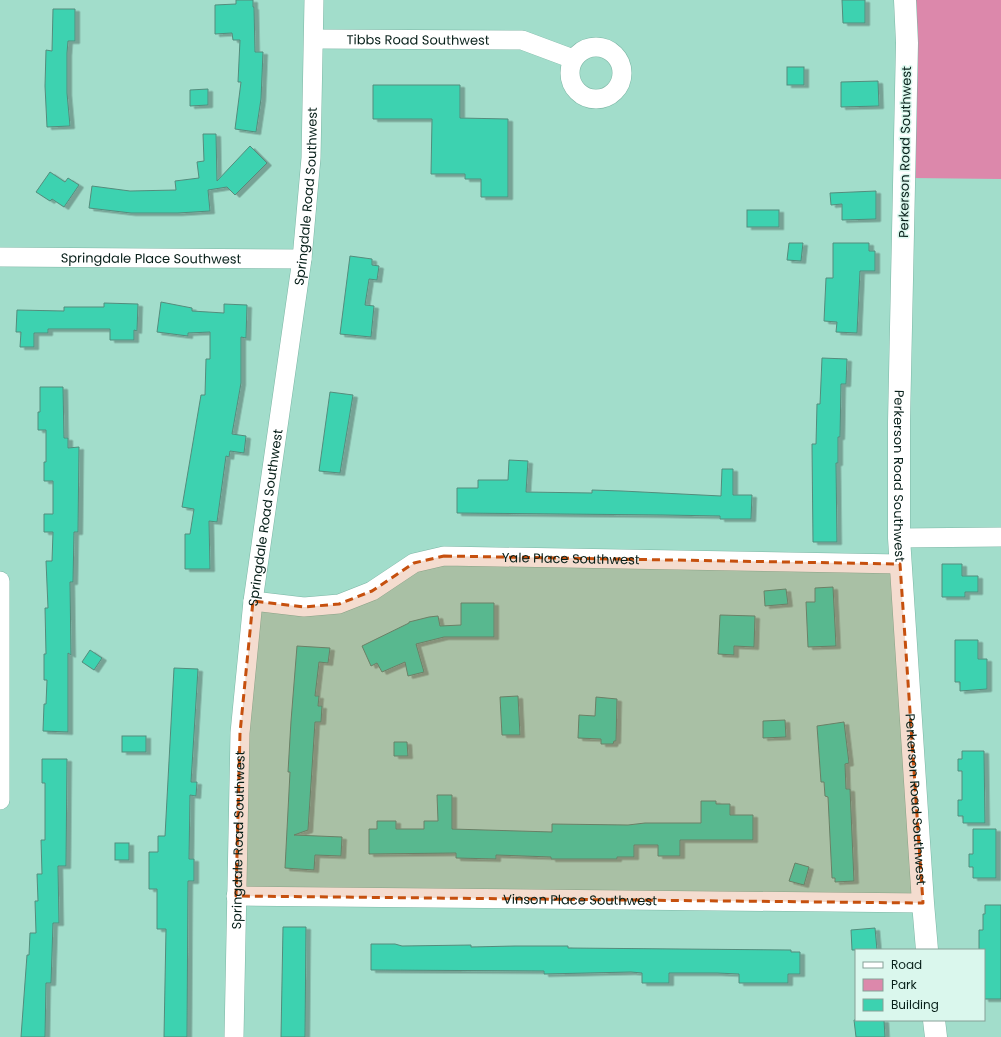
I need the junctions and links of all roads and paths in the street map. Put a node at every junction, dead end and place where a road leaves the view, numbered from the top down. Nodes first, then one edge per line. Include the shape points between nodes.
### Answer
1 (314, 0) edge
2 (905, 0) edge
3 (314, 39) junction
4 (573, 59) dead end
5 (0, 256) edge
6 (302, 259) junction
7 (1001, 537) edge
8 (899, 538) junction
9 (900, 564) junction
10 (0, 581) edge
11 (253, 601) junction
12 (0, 800) edge
13 (236, 896) junction
14 (923, 903) junction
15 (927, 949) edge
16 (934, 1021) edge
17 (234, 1037) edge
18 (936, 1037) edge

1 - 3 street, Springdale Road Southwest
2 - 8 street, Perkerson Road Southwest via 907,43
3 - 4 street, Tibbs Road Southwest via 522,40
3 - 6 street, Springdale Road Southwest via 311,158
5 - 6 street, Springdale Place Southwest
6 - 11 street, Springdale Road Southwest
7 - 8 street
8 - 9 street, Perkerson Road Southwest
9 - 11 street, Yale Place Southwest via 444,556 414,563 372,591 339,604 304,607
9 - 14 street, Perkerson Road Southwest
10 - 12 street
11 - 13 street, Springdale Road Southwest via 240,733
13 - 14 street, Vinson Place Southwest
13 - 17 street, Springdale Road Southwest
14 - 15 street, Perkerson Road Southwest
16 - 18 street

